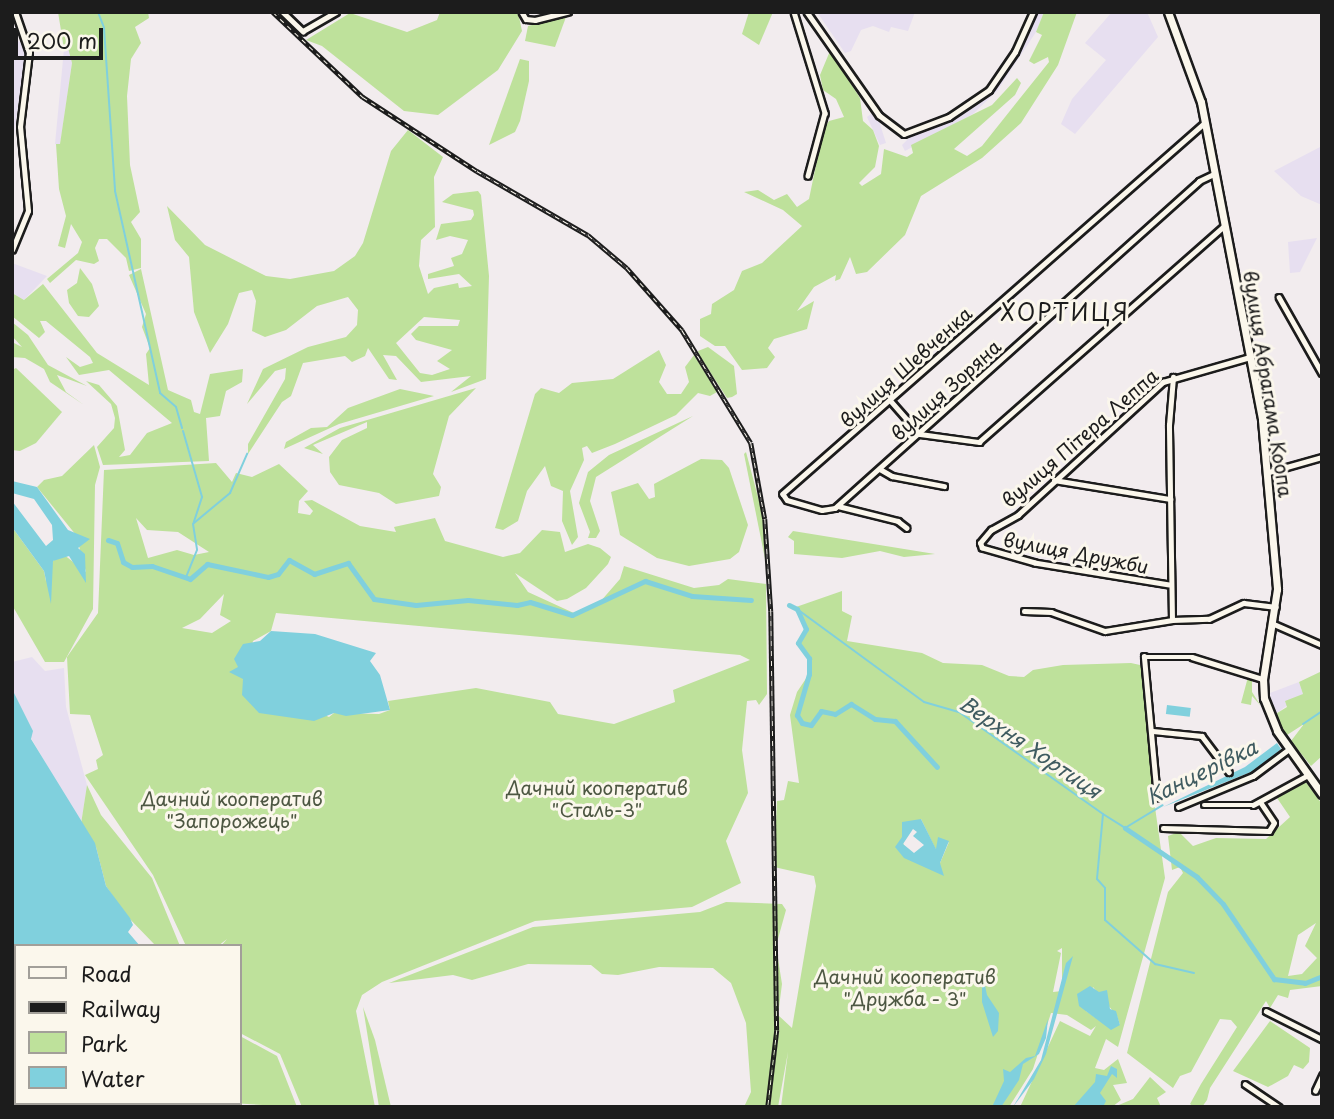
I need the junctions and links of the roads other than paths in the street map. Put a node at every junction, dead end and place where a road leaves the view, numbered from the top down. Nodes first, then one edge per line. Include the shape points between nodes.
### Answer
1 (15, 12) edge
2 (283, 12) edge
3 (336, 12) edge
4 (522, 12) edge
5 (568, 12) edge
6 (794, 12) edge
7 (807, 12) edge
8 (1033, 12) edge
9 (1168, 12) edge
10 (1205, 123) junction
11 (1214, 174) junction
12 (808, 176) dead end
13 (1224, 226) junction
14 (12, 250) edge
15 (1279, 298) dead end
16 (1250, 356) junction
17 (1322, 373) edge
18 (1173, 377) junction
19 (890, 400) junction
20 (918, 433) junction
21 (1322, 457) edge
22 (880, 469) junction
23 (1269, 472) junction
24 (1054, 480) junction
25 (944, 486) dead end
26 (1170, 499) junction
27 (838, 506) junction
28 (907, 528) dead end
29 (980, 545) joint
30 (1169, 585) junction
31 (1277, 607) junction
32 (1024, 611) dead end
33 (1172, 620) junction
34 (1274, 624) junction
35 (1322, 646) edge
36 (1263, 679) junction
37 (1153, 731) junction
38 (1289, 748) junction
39 (1229, 772) dead end
40 (1308, 774) junction
41 (1322, 794) edge
42 (1157, 798) dead end
43 (1260, 802) junction
44 (1204, 805) dead end
45 (1178, 807) dead end
46 (1163, 828) dead end
47 (1266, 1011) dead end
48 (1322, 1039) edge
49 (1322, 1076) edge
50 (1245, 1084) dead end
51 (1315, 1091) dead end
52 (1279, 1107) edge

1 - 14 street via 29,53 20,127 28,211
2 - 3 street via 298,29 308,30
4 - 5 street via 526,19
6 - 12 street via 825,113
7 - 8 street via 879,115 900,132 911,133 948,117 989,90 1015,52
9 - 10 main road, вулиця Абрагама Коопа
10 - 11 main road, вулиця Абрагама Коопа
10 - 19 street, вулиця Шевченка
11 - 13 main road, вулиця Абрагама Коопа
11 - 20 street, вулиця Зоряна via 1199,181
13 - 16 main road, вулиця Абрагама Коопа
13 - 20 street via 1003,425 970,444
15 - 17 street
16 - 18 street, вулиця Пітера Леппа
16 - 23 main road, вулиця Абрагама Коопа
18 - 24 street, вулиця Пітера Леппа
18 - 26 street
19 - 20 street
19 - 27 street, вулиця Шевченка via 783,494 793,505 827,510
20 - 22 street, вулиця Зоряна
21 - 23 street
22 - 25 street via 892,476
22 - 27 street, вулиця Зоряна
23 - 31 main road, вулиця Абрагама Коопа
24 - 26 street
24 - 29 street, вулиця Пітера Леппа via 1016,517 982,538
26 - 30 street
27 - 28 street via 898,521
29 - 30 street, вулиця Дружби via 1035,563
30 - 33 street
31 - 33 street via 1244,603 1209,620
31 - 34 main road, вулиця Абрагама Коопа
32 - 33 street via 1051,612 1102,631
34 - 35 street
34 - 36 main road, вулиця Абрагама Коопа
36 - 37 street via 1192,657 1144,657
36 - 38 main road, вулиця Абрагама Коопа via 1264,698
37 - 39 street via 1202,736
37 - 42 street
38 - 40 main road, вулиця Абрагама Коопа
38 - 45 street via 1253,776
40 - 41 main road, вулиця Абрагама Коопа
40 - 43 street
43 - 44 street
43 - 46 street via 1274,823 1266,832
47 - 48 street
49 - 51 street
50 - 52 street

